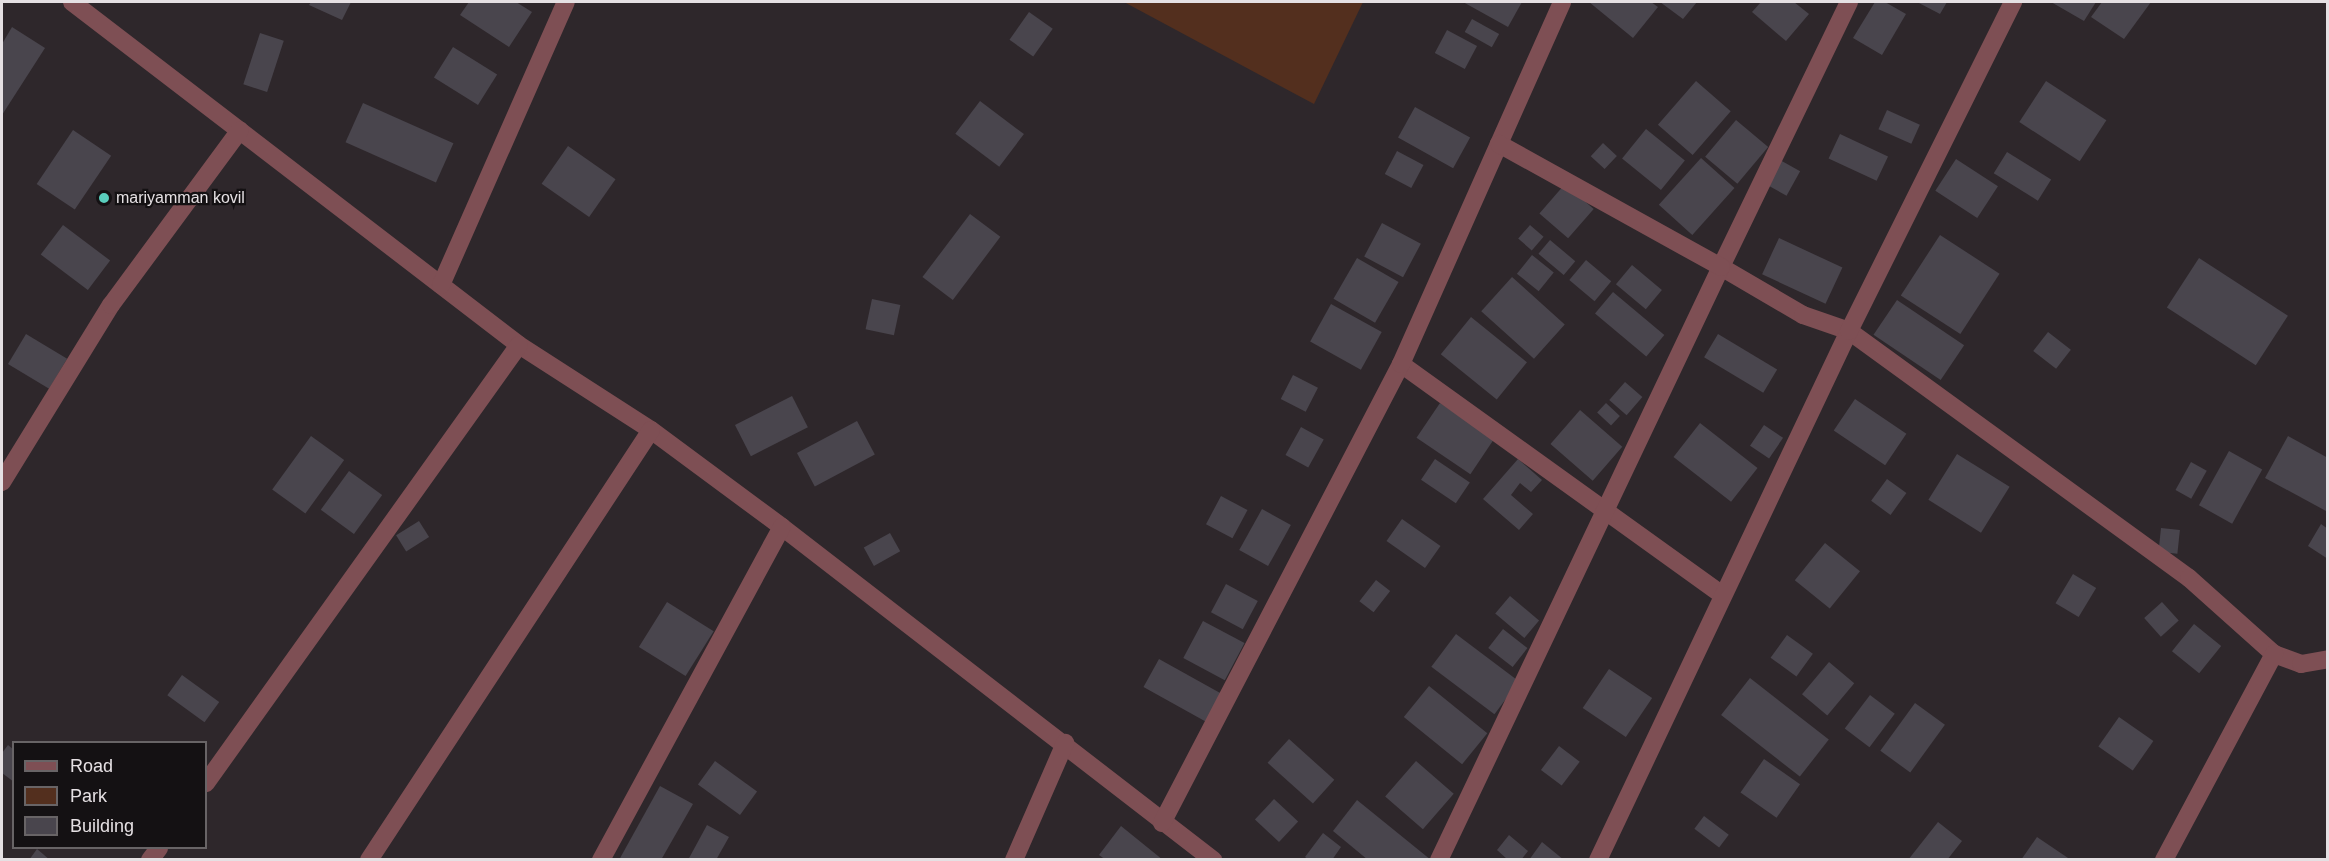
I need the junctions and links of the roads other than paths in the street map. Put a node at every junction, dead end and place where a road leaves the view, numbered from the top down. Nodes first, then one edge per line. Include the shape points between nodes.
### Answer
1 (72, 2) edge
2 (566, 2) edge
3 (1562, 2) edge
4 (1849, 2) edge
5 (2013, 2) edge
6 (240, 130) junction
7 (1499, 144) junction
8 (1721, 267) junction
9 (441, 285) junction
10 (1849, 332) junction
11 (519, 345) junction
12 (1401, 364) junction
13 (651, 430) junction
14 (2, 482) edge
15 (1604, 512) junction
16 (782, 527) junction
17 (1724, 595) junction
18 (2274, 654) junction
19 (2328, 659) edge
20 (1065, 743) junction
21 (207, 782) edge
22 (1162, 823) junction
23 (369, 860) edge
24 (601, 860) edge
25 (1014, 860) edge
26 (1213, 860) edge
27 (1439, 860) edge
28 (1598, 860) edge
29 (2164, 860) edge

1 - 6 street
2 - 9 street
3 - 7 street
4 - 8 street
5 - 10 street
6 - 9 street
6 - 14 street via 111,305
7 - 8 street
7 - 12 street
8 - 10 street via 1803,315
8 - 15 street
9 - 11 street
10 - 17 street
10 - 18 street via 2189,578
11 - 13 street
11 - 21 street
12 - 15 street
12 - 22 street
13 - 16 street
13 - 23 street
15 - 17 street
15 - 27 street
16 - 20 street
16 - 24 street
17 - 28 street
18 - 19 street via 2301,664
18 - 29 street
20 - 22 street
20 - 25 street
22 - 26 street

